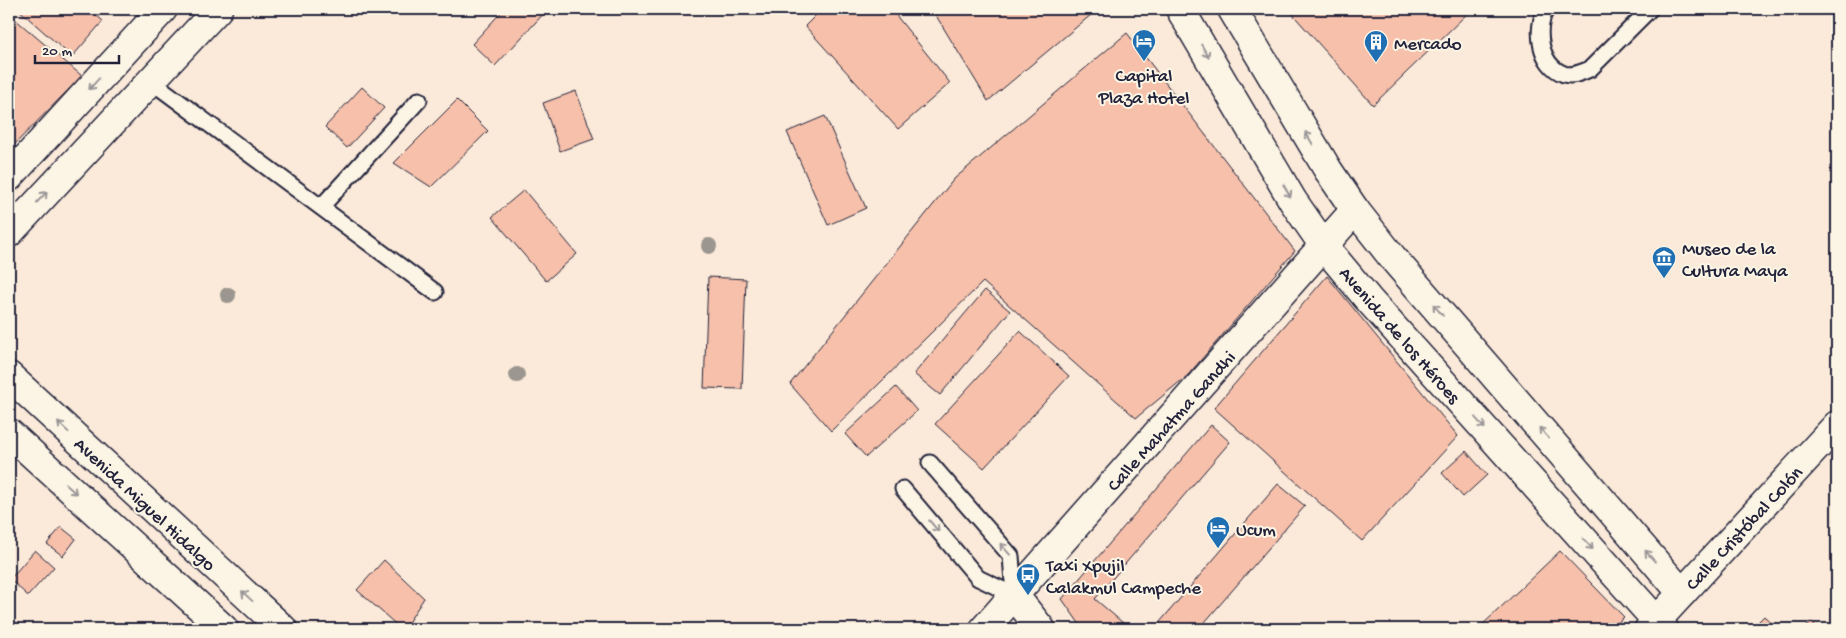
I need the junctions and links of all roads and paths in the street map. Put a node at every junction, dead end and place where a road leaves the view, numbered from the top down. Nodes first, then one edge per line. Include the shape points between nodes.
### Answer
1 (163, 9) edge
2 (218, 9) edge
3 (1180, 9) edge
4 (1232, 9) edge
5 (1546, 9) edge
6 (1650, 9) edge
7 (122, 54) junction
8 (151, 81) junction
9 (419, 100) dead end
10 (9, 177) edge
11 (321, 207) junction
12 (1355, 210) junction
13 (9, 233) edge
14 (1324, 246) junction
15 (435, 292) dead end
16 (9, 376) edge
17 (1837, 425) edge
18 (9, 433) edge
19 (930, 463) dead end
20 (903, 489) dead end
21 (1682, 593) junction
22 (1014, 595) junction
23 (1656, 626) edge
24 (276, 627) edge
25 (224, 629) edge
26 (984, 629) edge
27 (1041, 629) edge

1 - 7 street
2 - 8 street
3 -> 14 street, Avenida de los Héroes via 1293,201
12 -> 4 street
5 - 6 lane via 1540,26 1544,54 1555,69 1565,74 1578,74 1590,68
7 - 8 street
7 -> 10 street
8 - 11 lane
13 -> 8 street
9 - 11 lane
11 - 15 lane
12 - 14 street, Calle Mahatma Gandhi
21 -> 12 street
14 - 22 street, Calle Mahatma Gandhi
14 -> 23 street, Avenida de los Héroes
24 -> 16 street, Avenida Miguel Hidalgo
17 - 21 street, Calle Cristóbal Colón
18 -> 25 street, Avenida Miguel Hidalgo
22 -> 19 lane via 1011,556
20 -> 22 lane via 978,578
21 - 23 street, Calle Cristóbal Colón
22 - 26 street, Calle Mahatma Gandhi
22 - 27 street

